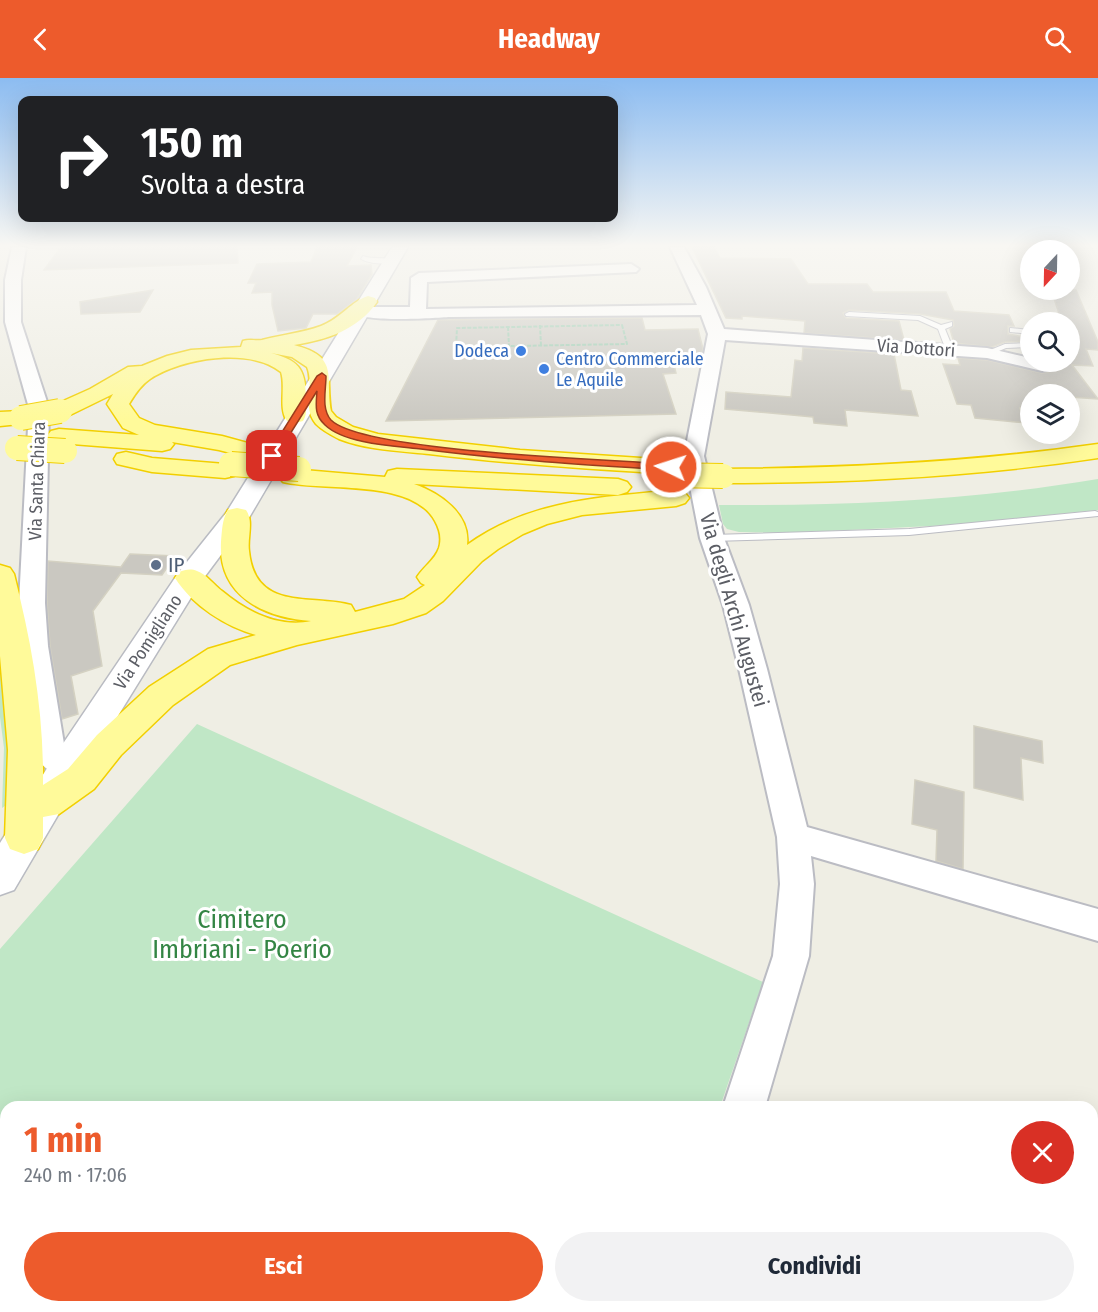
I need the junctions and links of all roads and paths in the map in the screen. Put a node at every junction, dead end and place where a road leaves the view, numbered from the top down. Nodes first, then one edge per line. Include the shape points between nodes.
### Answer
1 (13, 305) edge
2 (418, 305) edge
3 (705, 305) edge
4 (365, 307) junction
5 (643, 308) dead end
6 (708, 310) junction
7 (849, 314) dead end
8 (540, 326) junction
9 (508, 327) junction
10 (1013, 330) dead end
11 (1020, 331) edge
12 (717, 334) junction
13 (250, 345) junction
14 (1020, 345) edge
15 (509, 346) junction
16 (541, 346) junction
17 (950, 351) junction
18 (987, 353) junction
19 (1020, 361) edge
20 (322, 376) junction
21 (295, 416) junction
22 (9, 433) edge
23 (62, 444) junction
24 (1098, 451) edge
25 (235, 462) junction
26 (1098, 467) edge
27 (302, 468) junction
28 (672, 482) junction
29 (724, 483) junction
30 (1095, 514) dead end
31 (237, 516) junction
32 (711, 538) junction
33 (0, 574) edge
34 (189, 578) junction
35 (295, 634) junction
36 (35, 646) junction
37 (18, 680) junction
38 (69, 764) junction
39 (46, 803) junction
40 (793, 837) junction
41 (24, 838) junction
42 (0, 878) edge
43 (1098, 926) edge
44 (746, 1101) edge

1 - 36 street, Via Santa Chiara via 13,322 39,408 32,603
2 - 4 street via 418,312
3 - 6 street
4 - 6 street via 417,315
4 - 13 highway via 348,321 321,333
4 - 20 main road, Via Pomigliano
5 - 6 street
6 - 12 street
7 - 17 lane via 920,318 945,326
8 - 9 path
8 - 16 path
8 - 16 path via 622,325 627,344
9 - 15 path
9 - 15 path via 457,328 456,347
10 - 11 lane
12 - 17 street, Via Dottori
12 - 32 street, Via degli Archi Augustei via 694,456
13 - 20 highway via 301,353 313,361
13 - 22 highway, bridge via 205,349 145,365 98,394
14 - 18 lane
15 - 16 path
17 - 18 street, Via Dottori
18 - 19 street, Via Dottori
20 - 21 main road, Via Pomigliano
20 - 28 highway via 320,412 329,423 348,434
21 - 25 highway via 290,368 270,358 239,352 195,356 159,366 132,384 118,404 131,423 149,430 222,443
21 - 31 main road, Via Pomigliano
22 - 23 highway, bridge
23 - 25 highway
23 - 25 highway via 152,465
24 - 29 highway via 873,474 821,468
25 - 27 highway
26 - 29 highway via 925,486 871,497
27 - 28 highway via 496,482
27 - 31 highway via 424,496 449,518 455,538 445,564 413,591 393,601 344,612 287,610 270,604 250,589 235,554
28 - 29 highway
28 - 35 highway via 513,528 472,555 433,594 415,606
30 - 32 lane via 909,532
31 - 34 main road, Via Pomigliano
32 - 40 street, Via degli Archi Augustei via 739,615
33 - 37 highway via 13,630
34 - 35 highway via 221,608 241,620
34 - 38 main road, Via Pomigliano
35 - 39 highway via 219,657 187,678 161,696 109,745 81,779
36 - 37 street
36 - 38 street, Via Santa Chiara via 51,756
37 - 41 highway via 27,750
38 - 39 main road, Via Pomigliano
39 - 41 main road, Via Pomigliano
40 - 43 street
40 - 44 street, Via degli Archi Augustei via 797,884 791,956
41 - 42 main road, Via Pomigliano

